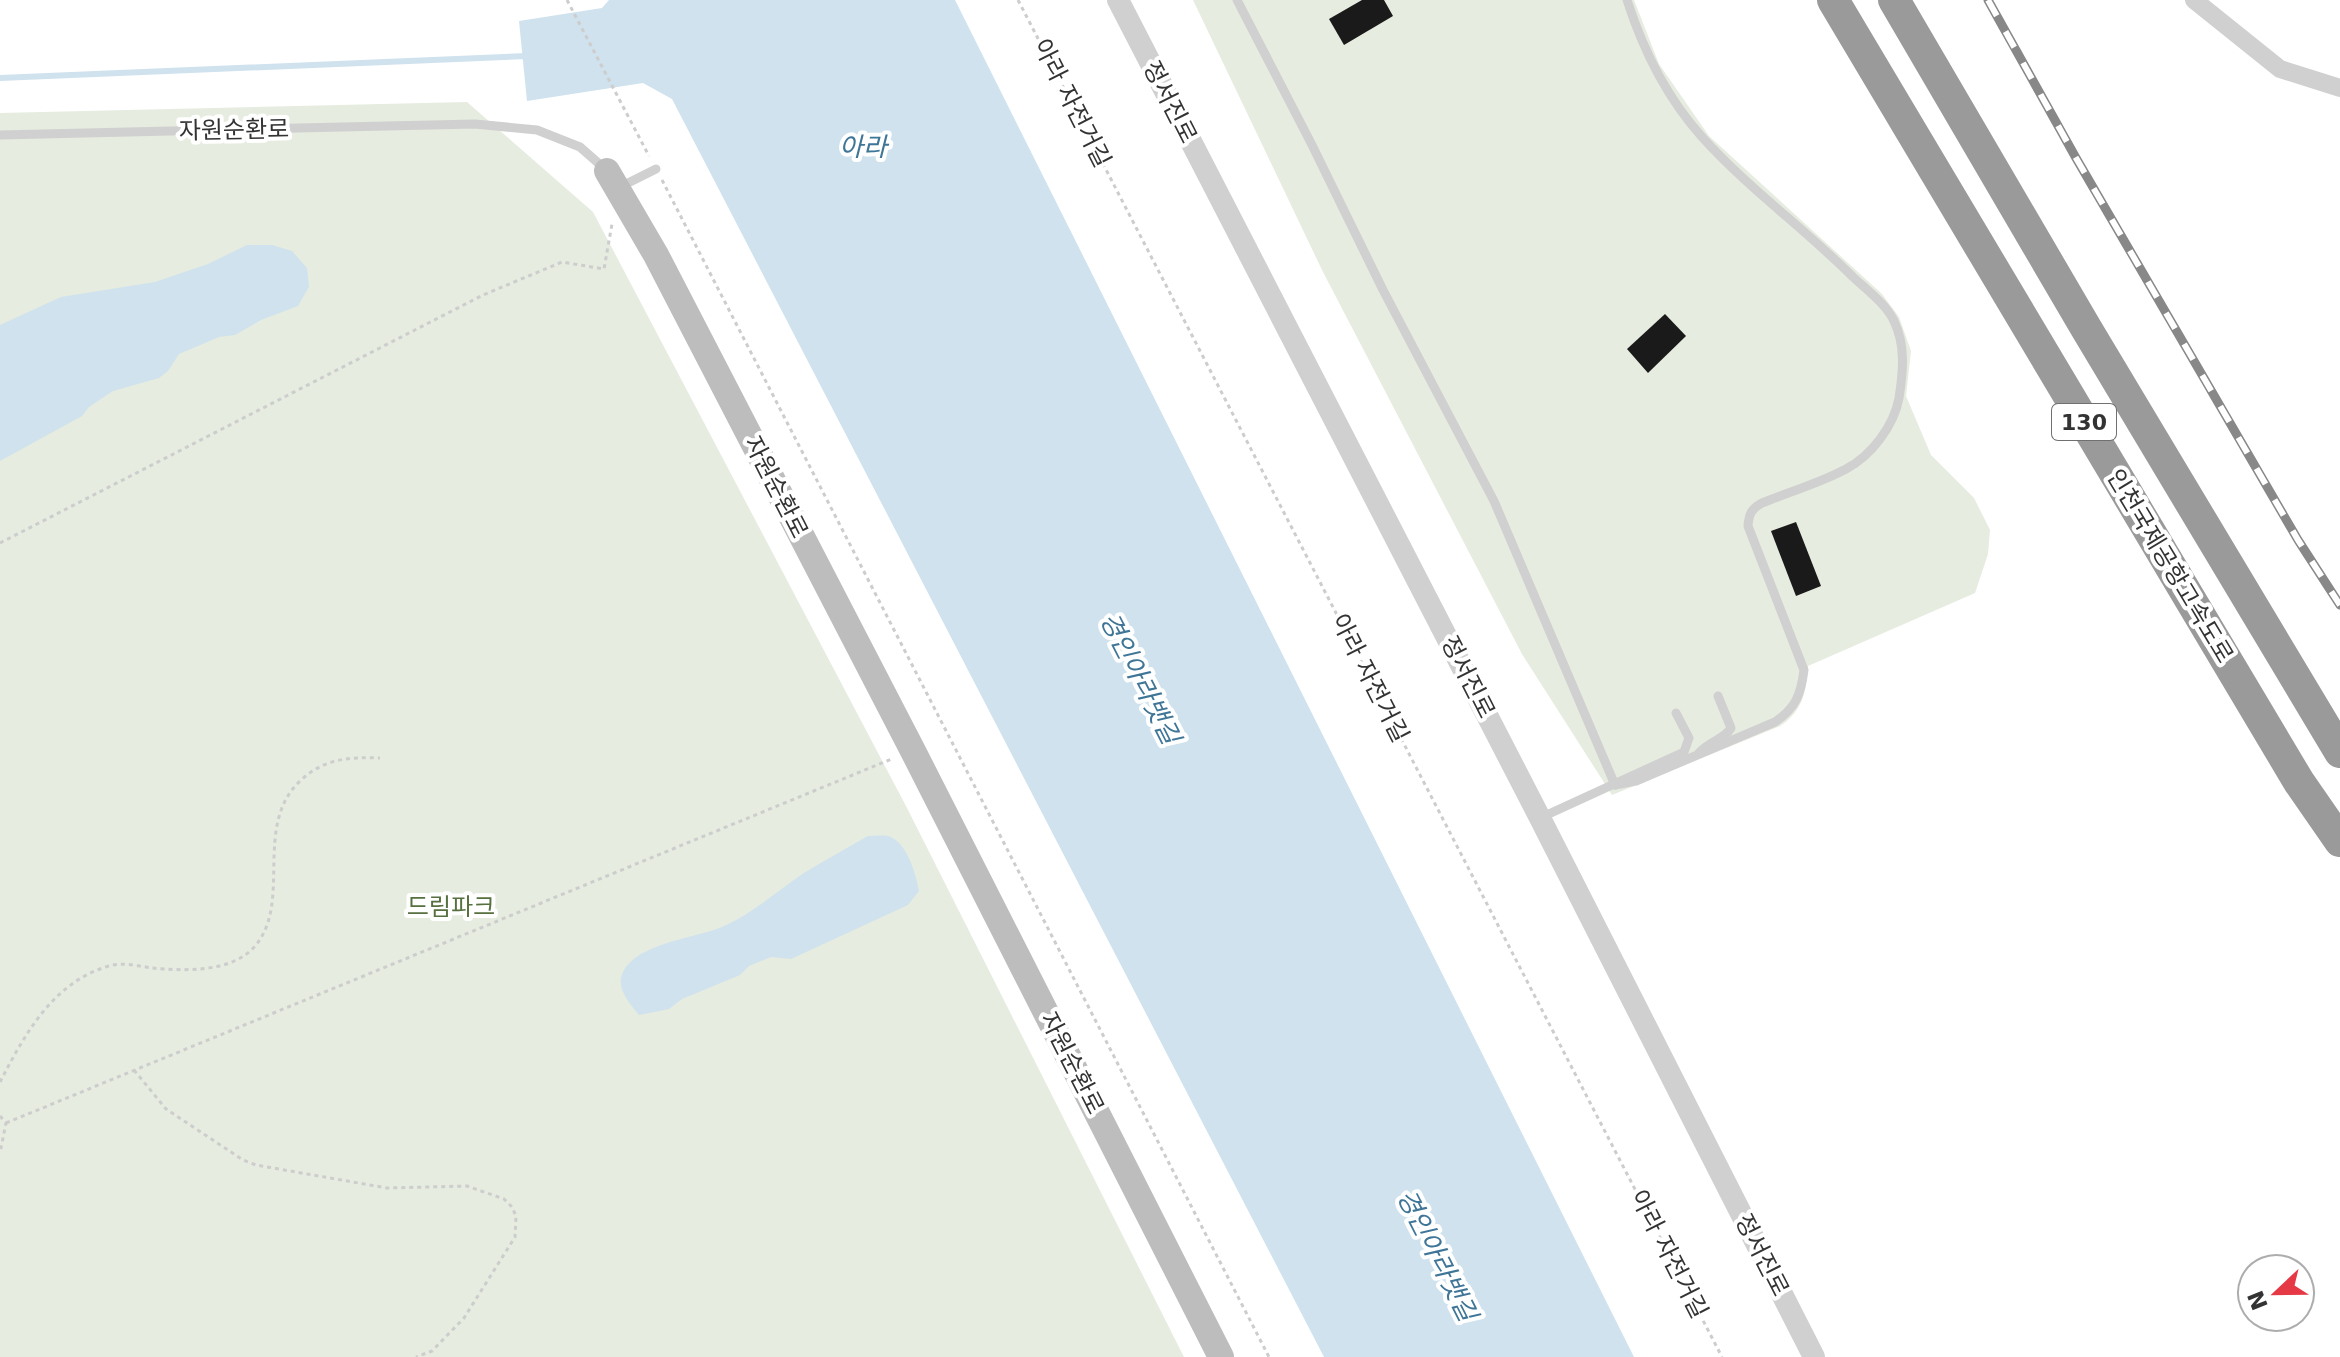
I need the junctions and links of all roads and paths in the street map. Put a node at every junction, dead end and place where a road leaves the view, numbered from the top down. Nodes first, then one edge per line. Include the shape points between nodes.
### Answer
1 (567, 0) edge
2 (1018, 0) edge
3 (1118, 0) edge
4 (1237, 0) edge
5 (1627, 0) edge
6 (1833, 0) edge
7 (1894, 0) edge
8 (1905, 0) edge
9 (2194, 0) edge
10 (1929, 57) junction
11 (2340, 88) edge
12 (0, 135) edge
13 (656, 169) junction
14 (613, 180) junction
15 (0, 543) edge
16 (1718, 696) dead end
17 (1676, 713) dead end
18 (1689, 738) junction
19 (913, 751) junction
20 (1703, 751) junction
21 (2340, 752) edge
22 (380, 758) dead end
23 (1615, 785) junction
24 (1540, 818) junction
25 (2340, 841) edge
26 (134, 1070) junction
27 (0, 1082) edge
28 (0, 1116) edge
29 (6, 1123) junction
30 (0, 1153) edge
31 (416, 1357) edge
32 (1221, 1357) edge
33 (1269, 1357) edge
34 (1722, 1357) edge
35 (1814, 1357) edge

1 - 13 path
2 - 34 path, 아라 자전거길
3 - 24 street, 정서진로
4 - 23 lane via 1489,490
5 - 20 lane via 1658,75 1697,130 1878,301 1893,318 1903,356 1898,405 1888,427 1862,458 1762,503 1749,515 1748,526 1804,670 1802,692 1791,711 1775,722
6 - 25 highway, 인천국제공항고속도로 / 130 via 2299,782
7 - 10 highway, 인천국제공항고속도로 / 130
8 - 10 highway
9 - 11 street via 2280,69
10 - 21 highway, 인천국제공항고속도로 / 130
12 - 14 lane, 자원순환로 via 475,124 537,130 580,147
13 - 14 lane
13 - 33 path
14 - 15 path via 604,269 562,262 483,295
14 - 19 main road, 자원순환로
16 - 20 lane via 1731,728
17 - 18 lane
18 - 20 lane
18 - 23 lane via 1684,752
19 - 26 path
19 - 32 main road, 자원순환로
20 - 23 lane
22 - 27 path via 325,763 294,786 278,817 265,929 246,955 195,969 113,964 85,976 41,1013
23 - 24 lane
24 - 35 street, 정서진로
26 - 29 path
26 - 31 path via 166,1109 243,1160 387,1188 467,1186 512,1207 515,1237 464,1318 432,1351
28 - 29 path
29 - 30 path

